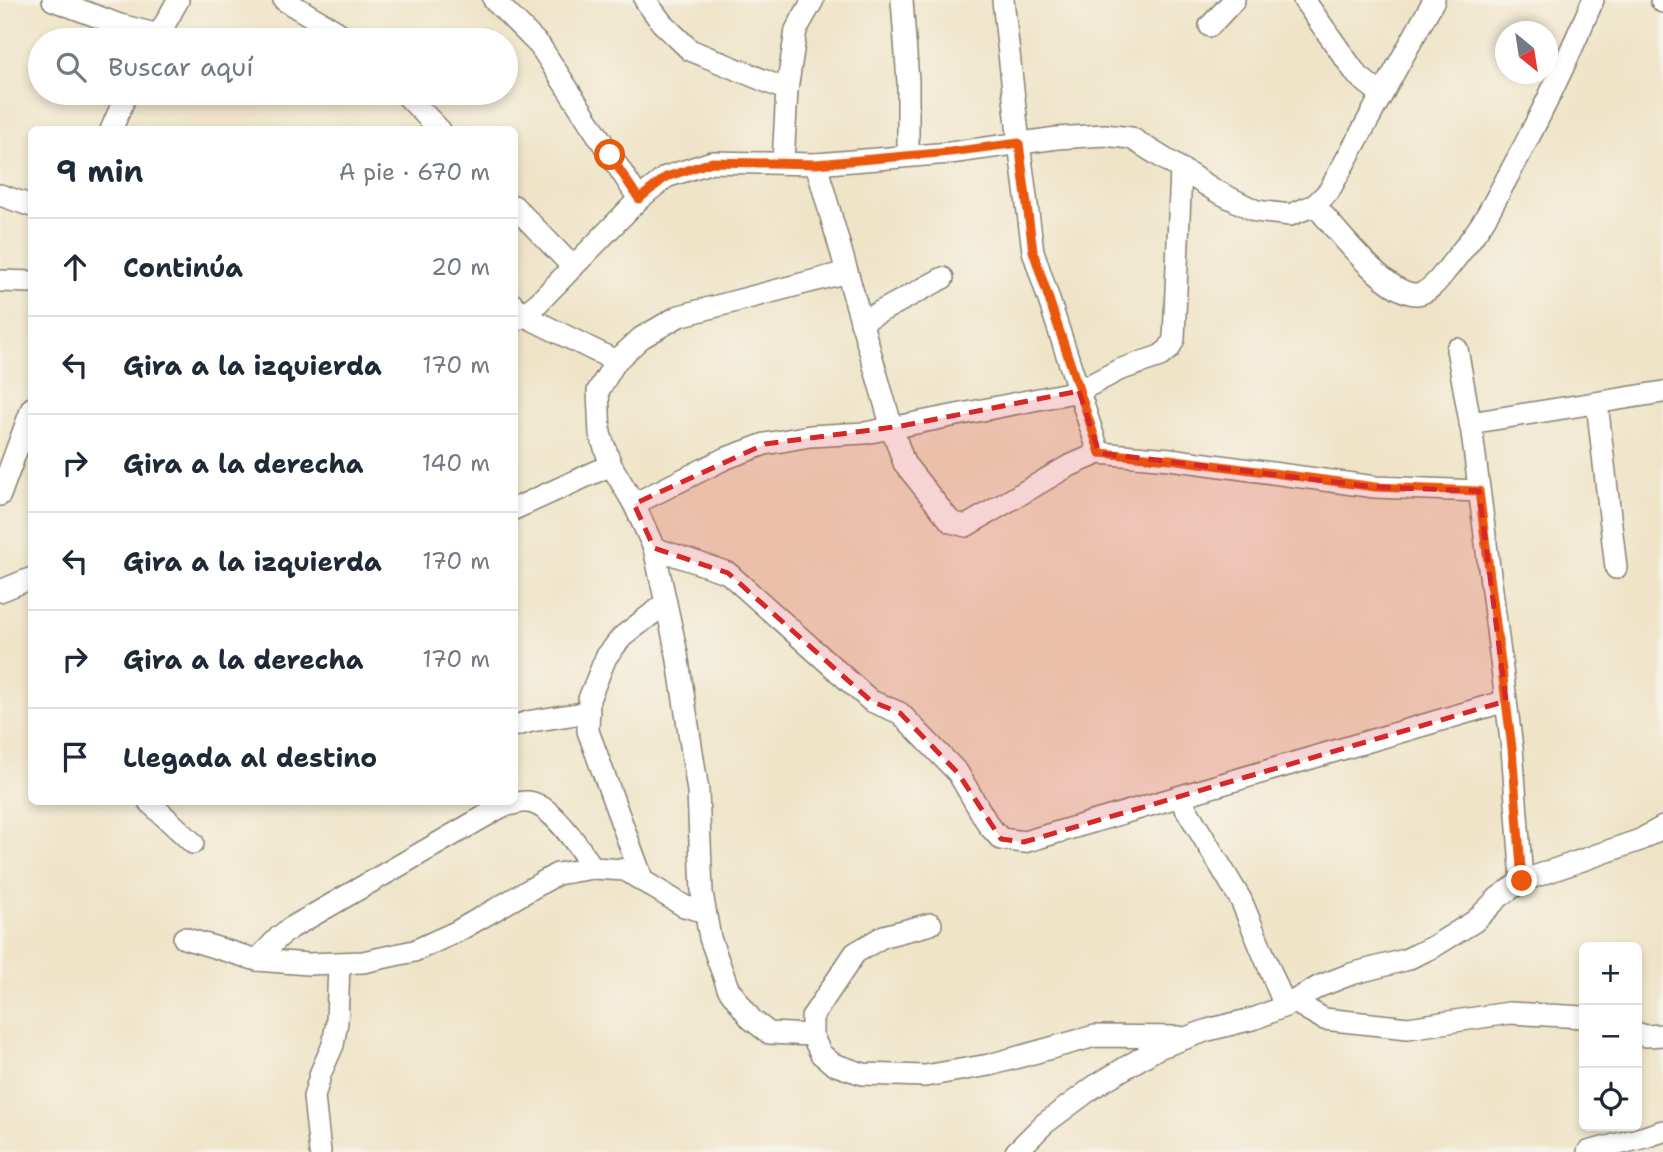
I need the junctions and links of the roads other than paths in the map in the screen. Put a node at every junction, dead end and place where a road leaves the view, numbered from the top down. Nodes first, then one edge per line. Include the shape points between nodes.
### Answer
1 (53, 0) edge
2 (178, 0) edge
3 (284, 0) edge
4 (494, 0) edge
5 (645, 0) edge
6 (813, 0) edge
7 (902, 0) edge
8 (1003, 0) edge
9 (1234, 0) edge
10 (1304, 0) edge
11 (1434, 0) edge
12 (1593, 0) edge
13 (1210, 26) dead end
14 (129, 28) edge
15 (163, 28) edge
16 (330, 28) edge
17 (787, 90) junction
18 (1382, 95) junction
19 (122, 105) edge
20 (416, 105) edge
21 (113, 126) edge
22 (436, 126) edge
23 (1019, 143) junction
24 (908, 156) junction
25 (783, 163) junction
26 (816, 164) junction
27 (1181, 169) junction
28 (0, 195) edge
29 (639, 199) junction
30 (28, 205) edge
31 (1315, 205) junction
32 (518, 210) edge
33 (573, 267) junction
34 (847, 272) junction
35 (943, 278) dead end
36 (0, 281) edge
37 (28, 282) edge
38 (518, 313) edge
39 (518, 314) edge
40 (862, 322) junction
41 (1457, 349) dead end
42 (615, 361) junction
43 (1079, 391) junction
44 (1663, 392) edge
45 (1597, 403) junction
46 (28, 419) edge
47 (1470, 423) junction
48 (892, 428) junction
49 (1100, 453) junction
50 (611, 465) junction
51 (1479, 491) junction
52 (0, 495) edge
53 (634, 504) junction
54 (518, 507) edge
55 (654, 548) junction
56 (1616, 568) dead end
57 (28, 580) edge
58 (0, 591) edge
59 (666, 603) junction
60 (1506, 701) junction
61 (589, 712) junction
62 (518, 725) edge
63 (1179, 797) junction
64 (518, 804) edge
65 (152, 805) edge
66 (512, 805) edge
67 (1663, 827) edge
68 (193, 843) dead end
69 (593, 867) junction
70 (643, 881) junction
71 (1522, 881) junction
72 (705, 912) junction
73 (931, 925) dead end
74 (184, 938) dead end
75 (257, 960) junction
76 (339, 963) junction
77 (1289, 1004) junction
78 (1579, 1017) edge
79 (1642, 1034) edge
80 (812, 1035) junction
81 (1663, 1035) edge
82 (1188, 1037) junction
83 (1663, 1130) edge
84 (320, 1152) edge
85 (1016, 1152) edge
86 (1588, 1152) edge

1 - 14 street
2 - 15 street
3 - 16 street
4 - 29 street via 540,46
5 - 17 street via 690,50
6 - 17 street via 796,30
7 - 24 street
8 - 23 street
9 - 13 street
10 - 18 street via 1357,75
11 - 18 street
12 - 31 street via 1532,131 1477,232 1426,291 1406,292 1385,280
17 - 25 street
18 - 31 street via 1329,191
19 - 21 street
20 - 22 street
23 - 24 street
23 - 27 street via 1104,135 1131,138
23 - 43 street via 1033,251
24 - 26 street
25 - 26 street
25 - 29 street via 712,162 666,177
26 - 34 street
27 - 31 street via 1256,211 1290,215
27 - 43 street via 1174,339 1160,356
28 - 30 street
29 - 33 street
32 - 33 street
33 - 38 street via 539,302
34 - 40 street
34 - 42 street via 679,316 641,338
35 - 40 street
36 - 37 street
39 - 42 street
40 - 48 street
41 - 47 street
42 - 50 street via 597,391 600,434
43 - 48 street
43 - 49 street
44 - 45 street
45 - 47 street
45 - 56 street
46 - 52 street
47 - 51 street
48 - 49 street via 904,463 951,523 966,526
48 - 53 street via 765,444 723,459
49 - 51 street via 1375,487
50 - 53 street
50 - 54 street
51 - 60 street
53 - 55 street
55 - 59 street
55 - 63 street via 728,573 871,701 901,713 958,774 1001,839 1024,842
57 - 58 street
59 - 61 street via 622,637 606,657 589,699
59 - 72 street via 698,791
60 - 63 street
60 - 71 street
61 - 62 street
61 - 70 street via 589,731
63 - 77 street via 1241,900
64 - 69 street via 529,802 546,810
65 - 68 street
66 - 75 street via 501,807 289,929
67 - 71 street via 1640,840
69 - 70 street via 625,870
69 - 76 street via 556,874 414,951
70 - 72 street via 684,906
71 - 77 street via 1475,921 1433,947 1320,986
72 - 80 street via 728,988 751,1019 769,1033
73 - 80 street via 884,936 855,953 812,1017
74 - 75 street
75 - 76 street
76 - 84 street via 333,1045 314,1097
77 - 78 street via 1324,1019 1408,1028 1509,1013
77 - 82 street
79 - 81 street
80 - 82 street via 821,1054 833,1064 863,1074 925,1076 989,1065 1095,1036
82 - 85 street via 1158,1048 1095,1086 1044,1124
83 - 86 street

